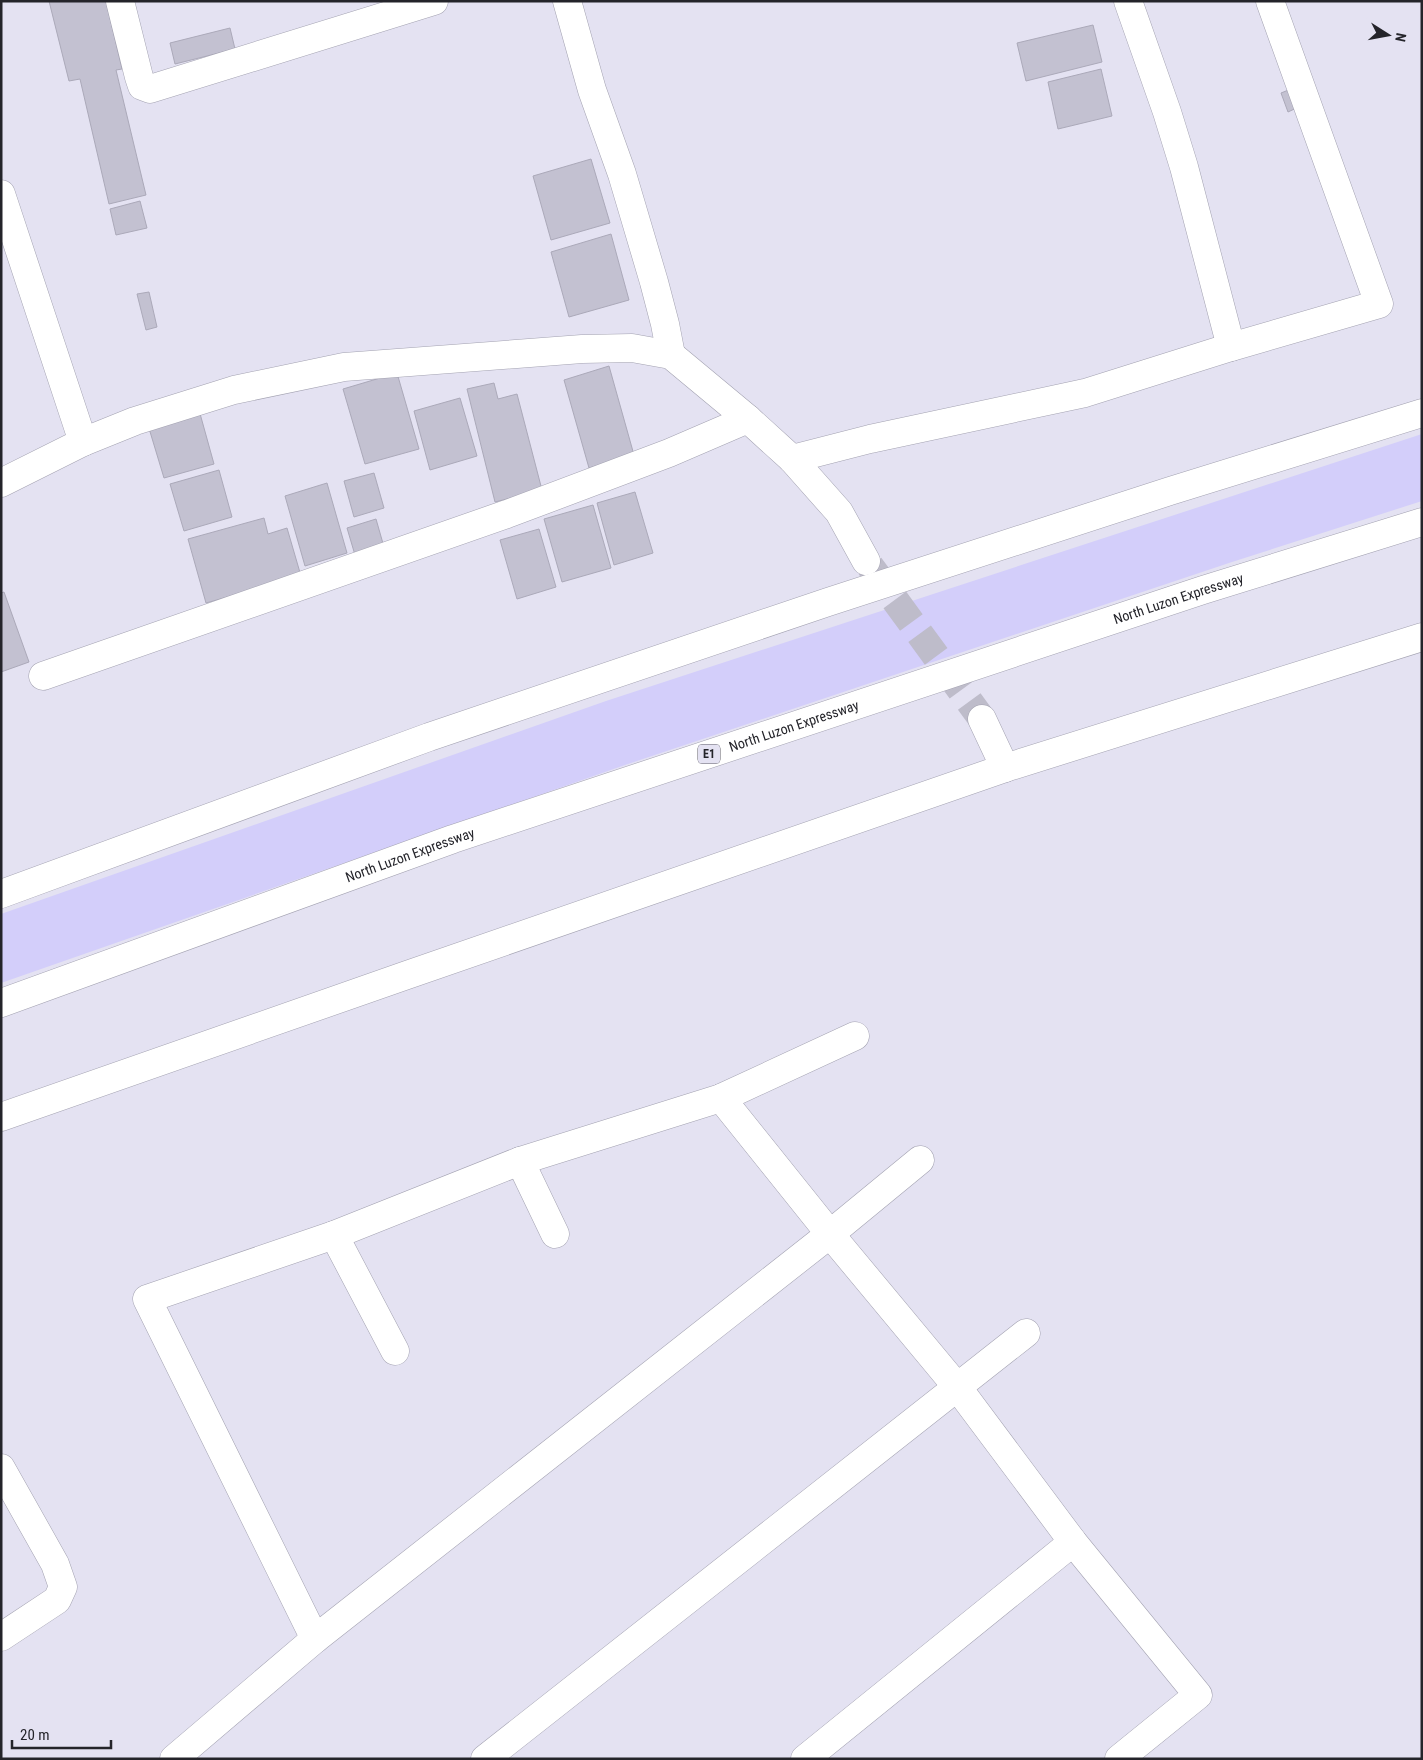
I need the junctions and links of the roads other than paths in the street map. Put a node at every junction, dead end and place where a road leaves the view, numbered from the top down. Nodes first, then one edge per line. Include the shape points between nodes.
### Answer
1 (120, 1) edge
2 (434, 1) edge
3 (567, 1) edge
4 (1128, 1) edge
5 (1270, 1) edge
6 (1, 194) edge
7 (1231, 347) junction
8 (670, 355) junction
9 (1422, 413) edge
10 (748, 419) junction
11 (83, 442) junction
12 (792, 460) junction
13 (1, 483) edge
14 (1422, 522) edge
15 (866, 561) tunnel mouth
16 (1422, 637) edge
17 (43, 676) dead end
18 (982, 720) tunnel mouth
19 (1005, 768) junction
20 (1, 894) edge
21 (1, 1004) edge
22 (855, 1036) dead end
23 (721, 1098) junction
24 (1, 1117) edge
25 (920, 1160) dead end
26 (520, 1161) junction
27 (555, 1234) dead end
28 (830, 1234) junction
29 (334, 1235) junction
30 (1026, 1333) dead end
31 (395, 1351) dead end
32 (958, 1388) junction
33 (1, 1468) edge
34 (1073, 1542) junction
35 (1, 1637) edge
36 (314, 1639) junction
37 (174, 1759) edge
38 (485, 1759) edge
39 (806, 1759) edge
40 (1119, 1759) edge

1 - 2 main road via 142,86 150,89
3 - 8 main road via 654,282
4 - 7 main road via 1184,167
5 - 7 main road via 1379,304
6 - 11 main road
7 - 12 main road via 1085,393 870,439
8 - 10 main road
8 - 11 main road via 632,348 582,349 344,368 234,390 135,420
9 - 20 main road via 828,602 456,727
10 - 12 main road
10 - 17 main road via 669,453 507,514
11 - 13 main road
12 - 15 main road via 839,512
14 - 21 main road, North Luzon Expressway / E1 via 1184,596 453,839
16 - 19 main road
18 - 19 main road
19 - 24 main road
22 - 23 main road
23 - 26 main road
23 - 28 main road
25 - 28 main road
26 - 27 main road
26 - 29 main road
28 - 32 main road
28 - 36 main road
29 - 31 main road
29 - 36 main road via 147,1299
30 - 32 main road
32 - 34 main road
32 - 38 main road
33 - 35 main road via 55,1564 63,1587 57,1600
34 - 39 main road
34 - 40 main road via 1198,1695
36 - 37 main road

